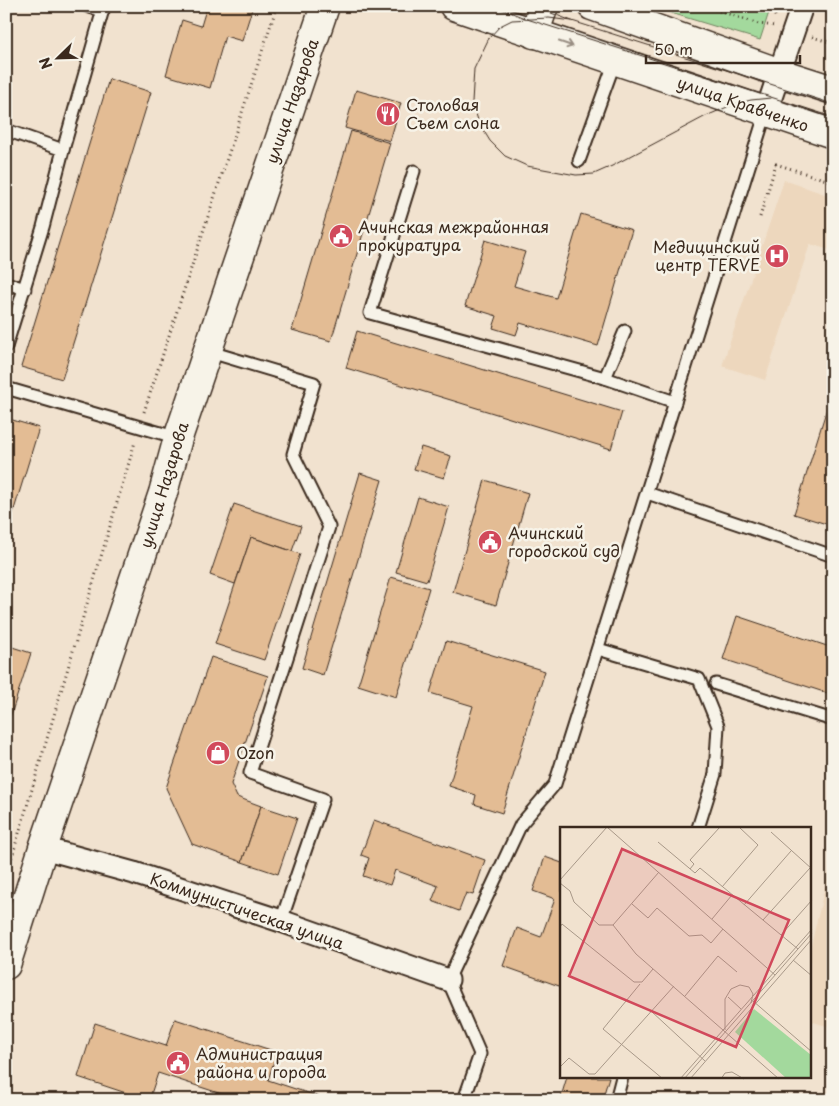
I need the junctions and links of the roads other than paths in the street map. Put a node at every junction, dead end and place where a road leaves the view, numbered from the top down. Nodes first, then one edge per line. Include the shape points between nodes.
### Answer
1 (87, 6) edge
2 (325, 6) edge
3 (454, 6) edge
4 (544, 6) edge
5 (592, 6) edge
6 (802, 6) edge
7 (103, 9) edge
8 (489, 12) edge
9 (534, 34) junction
10 (615, 61) junction
11 (780, 73) junction
12 (833, 90) edge
13 (766, 112) junction
14 (6, 130) edge
15 (833, 134) edge
16 (63, 150) junction
17 (579, 162) dead end
18 (414, 171) dead end
19 (6, 283) edge
20 (24, 289) junction
21 (625, 330) dead end
22 (6, 347) edge
23 (207, 350) junction
24 (605, 378) junction
25 (6, 388) edge
26 (675, 402) junction
27 (178, 438) junction
28 (647, 493) junction
29 (833, 556) edge
30 (598, 649) junction
31 (716, 684) dead end
32 (833, 720) edge
33 (698, 827) edge
34 (43, 848) junction
35 (281, 921) junction
36 (6, 965) edge
37 (448, 980) junction
38 (622, 1078) edge
39 (464, 1100) edge
40 (616, 1100) edge

1 - 7 lane
2 - 23 street, улица Назарова
3 - 8 street, улица Кравченко
4 - 9 street
5 - 11 street
6 - 11 street
7 - 16 lane
8 - 9 street, улица Кравченко
9 -> 10 street, улица Кравченко
10 - 13 street, улица Кравченко
10 - 17 lane
11 - 12 street
11 - 13 street
13 - 15 street, улица Кравченко
13 - 26 lane
14 - 16 lane
16 - 20 lane
18 - 24 lane via 370,313
19 - 20 lane
20 - 22 lane
21 - 24 lane
23 - 27 street, улица Назарова
23 - 35 lane via 314,383 293,454 329,527 250,773 323,799
24 - 26 lane
25 - 27 lane
26 - 28 lane
27 - 34 street, улица Назарова via 163,493
28 - 29 lane
28 - 30 lane
30 - 33 lane via 699,679 718,726 714,774
30 - 37 lane via 555,784 521,824
31 - 32 lane
34 - 35 street, Коммунистическая улица via 134,873
34 - 36 street, улица Назарова
35 - 37 street, Коммунистическая улица
37 - 39 lane via 480,1054
38 - 40 lane

